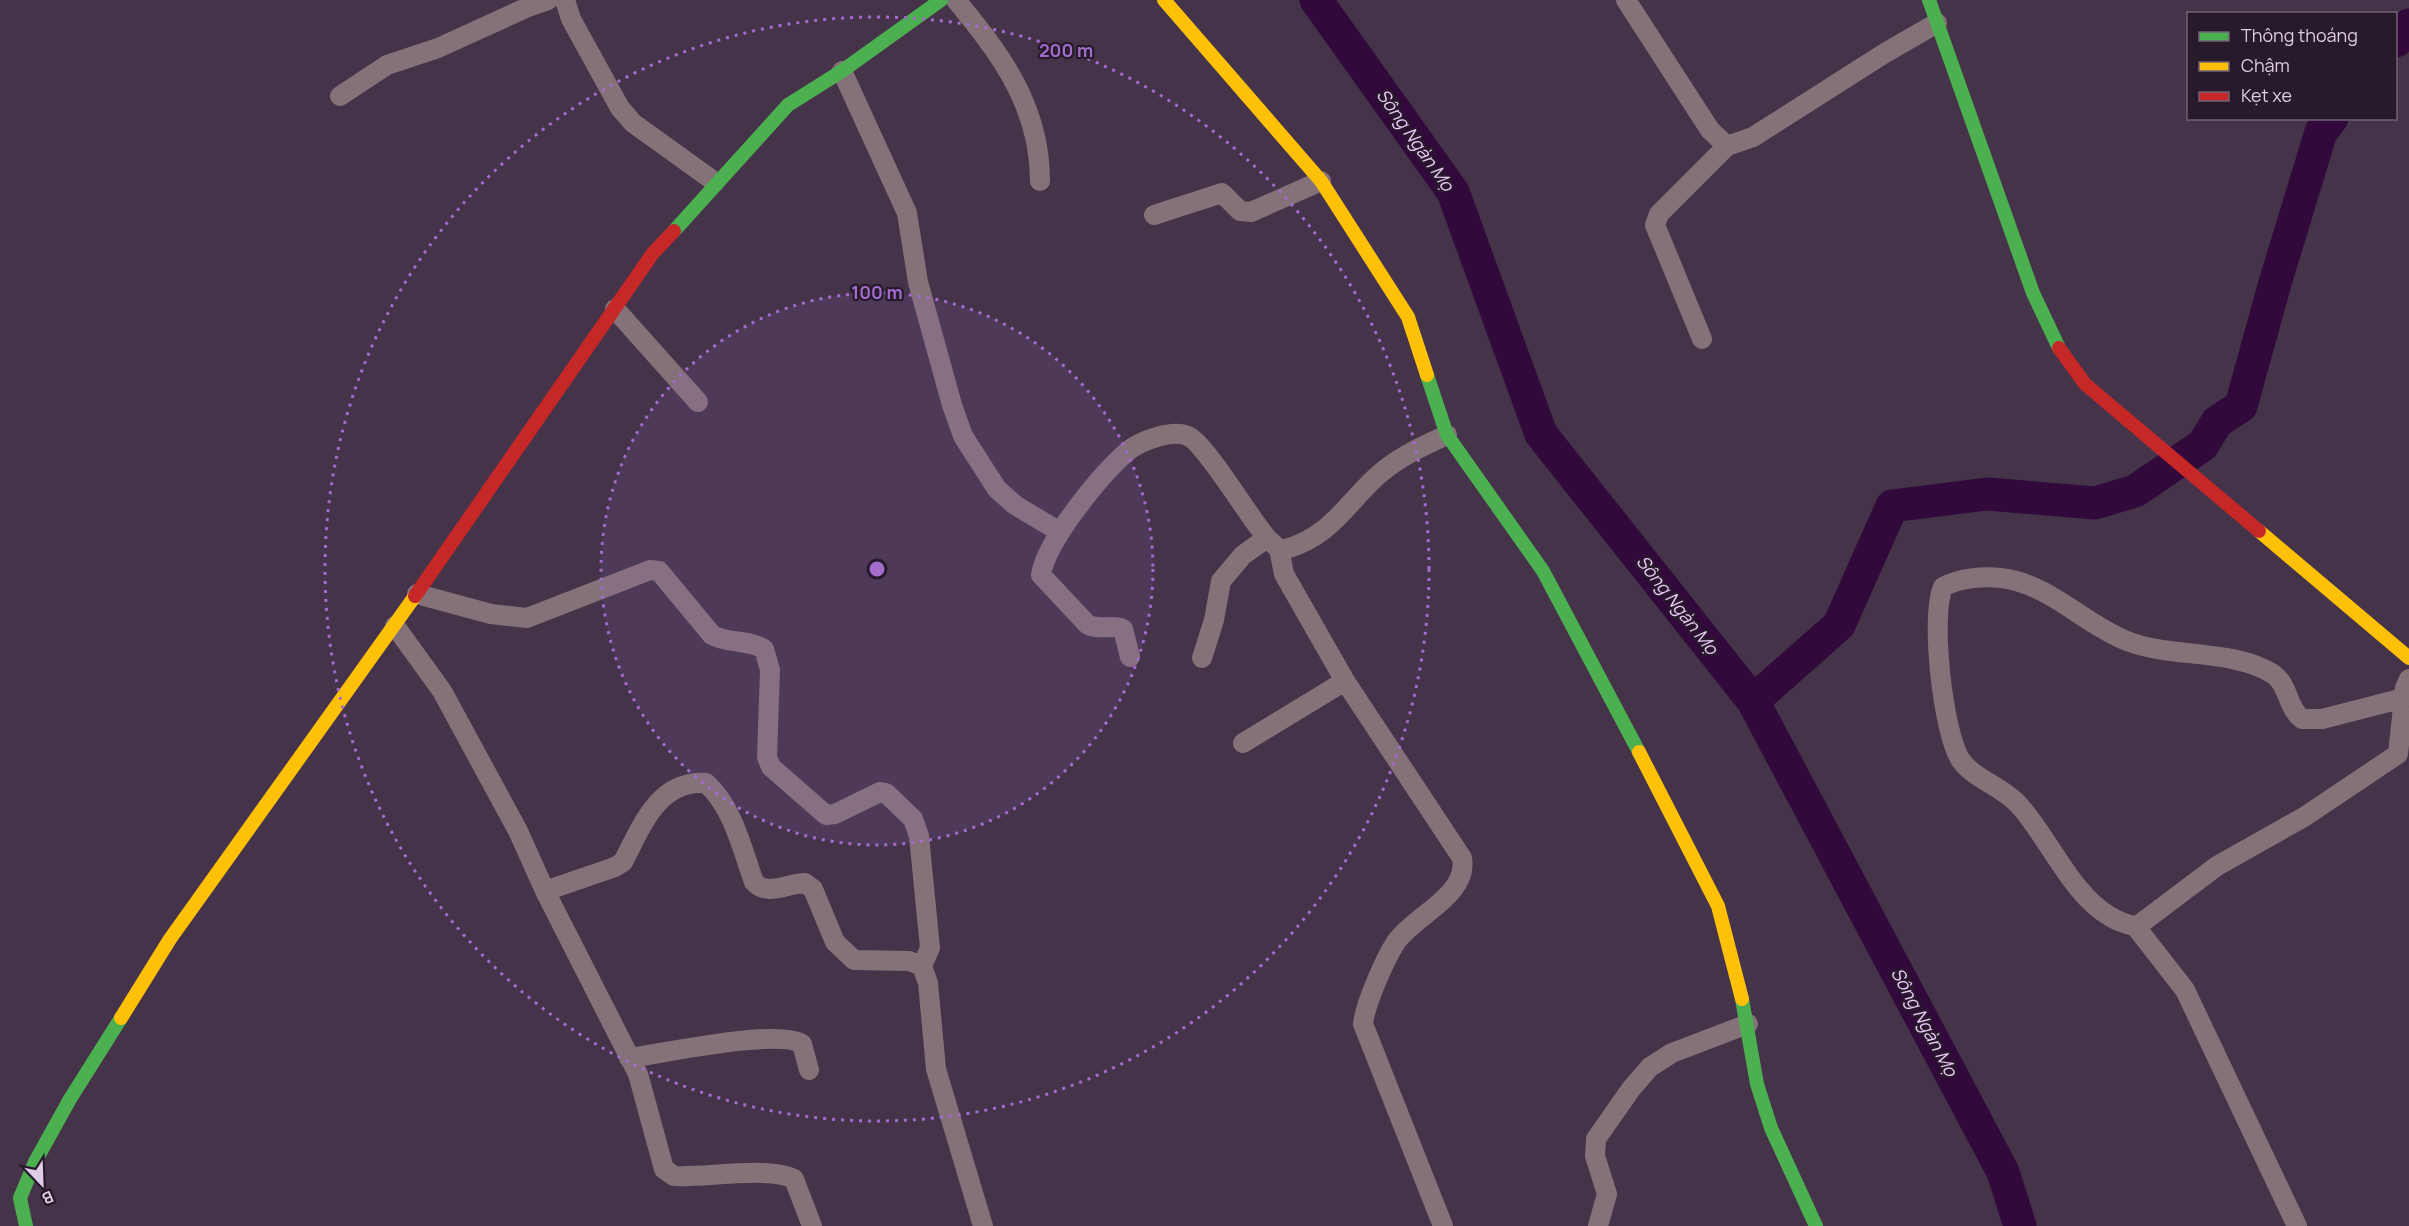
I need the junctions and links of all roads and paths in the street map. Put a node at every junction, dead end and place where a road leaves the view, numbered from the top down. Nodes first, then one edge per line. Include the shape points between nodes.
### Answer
1 (548, 0) edge
2 (565, 0) edge
3 (941, 0) edge
4 (956, 0) edge
5 (1164, 0) edge
6 (1626, 0) edge
7 (1929, 0) edge
8 (1937, 23) junction
9 (842, 71) junction
10 (340, 96) dead end
11 (1727, 146) junction
12 (1040, 181) dead end
13 (1321, 181) junction
14 (715, 182) junction
15 (1154, 214) dead end
16 (615, 309) junction
17 (1702, 339) dead end
18 (698, 402) dead end
19 (1447, 435) junction
20 (1060, 532) junction
21 (1273, 544) junction
22 (417, 594) junction
23 (395, 627) junction
24 (1130, 657) dead end
25 (1202, 658) dead end
26 (2409, 658) edge
27 (1345, 681) junction
28 (2407, 688) edge
29 (1243, 743) dead end
30 (2403, 761) edge
31 (545, 891) junction
32 (2136, 927) junction
33 (922, 966) junction
34 (1748, 1024) junction
35 (629, 1058) junction
36 (809, 1070) dead end
37 (26, 1226) edge
38 (812, 1226) edge
39 (983, 1226) edge
40 (1443, 1226) edge
41 (1598, 1226) edge
42 (1816, 1226) edge
43 (2297, 1226) edge

1 - 10 street via 438,48 387,65
2 - 14 street via 571,19 620,108 633,123
3 - 9 street
4 - 12 street via 1013,76 1038,147
5 - 13 street
6 - 11 street via 1710,130
7 - 8 street
8 - 11 street via 1753,137
8 - 26 street via 2050,336 2069,366 2085,384
9 - 14 street via 788,105
9 - 20 street via 907,213 918,282 952,405 971,453 997,489 1015,505
11 - 17 street via 1659,214 1654,225
13 - 15 street via 1251,213 1240,211 1228,196 1217,193
13 - 19 street via 1408,317
14 - 16 street via 653,253
16 - 18 street
16 - 22 street
19 - 21 street via 1388,467 1328,529 1292,548
19 - 34 street via 1543,572 1646,763 1718,906
20 - 21 street via 1128,452 1139,444 1176,434 1192,439 1205,453
20 - 24 street via 1042,569 1044,580 1087,624 1123,629
21 - 25 street via 1243,555 1221,581
21 - 27 street via 1284,574
22 - 23 street
22 - 33 street via 491,614 527,618 650,570 659,571 712,635 721,640 754,643 764,649 770,670 766,748 771,767 826,815 880,792 886,793 913,819 919,836 930,948
23 - 31 street via 422,661 460,722
23 - 37 street via 170,939 76,1089 35,1162 20,1198
27 - 29 street
27 - 40 street via 1459,852 1464,867 1455,888 1396,942 1363,1024
28 - 30 street
28 - 32 street via 2322,719 2302,719 2293,709 2281,681 2265,670 2126,640 2027,585 2002,578 1972,579 1943,587 1938,635 1945,708 1960,758 2019,805 2088,897 2110,917
30 - 32 street via 2217,866
31 - 33 street via 623,862 665,795 689,782 706,783 722,802 759,887 766,890 805,883 813,889 836,942 854,960 909,961
31 - 35 street
32 - 43 street via 2185,990
33 - 39 street via 928,983 936,1069
34 - 41 street via 1672,1053 1650,1067 1631,1089 1596,1139 1594,1156 1607,1194
34 - 42 street via 1756,1084 1771,1128
35 - 36 street via 734,1042 785,1039 802,1044
35 - 38 street via 645,1092 662,1165 669,1173 689,1177 789,1177 794,1179

